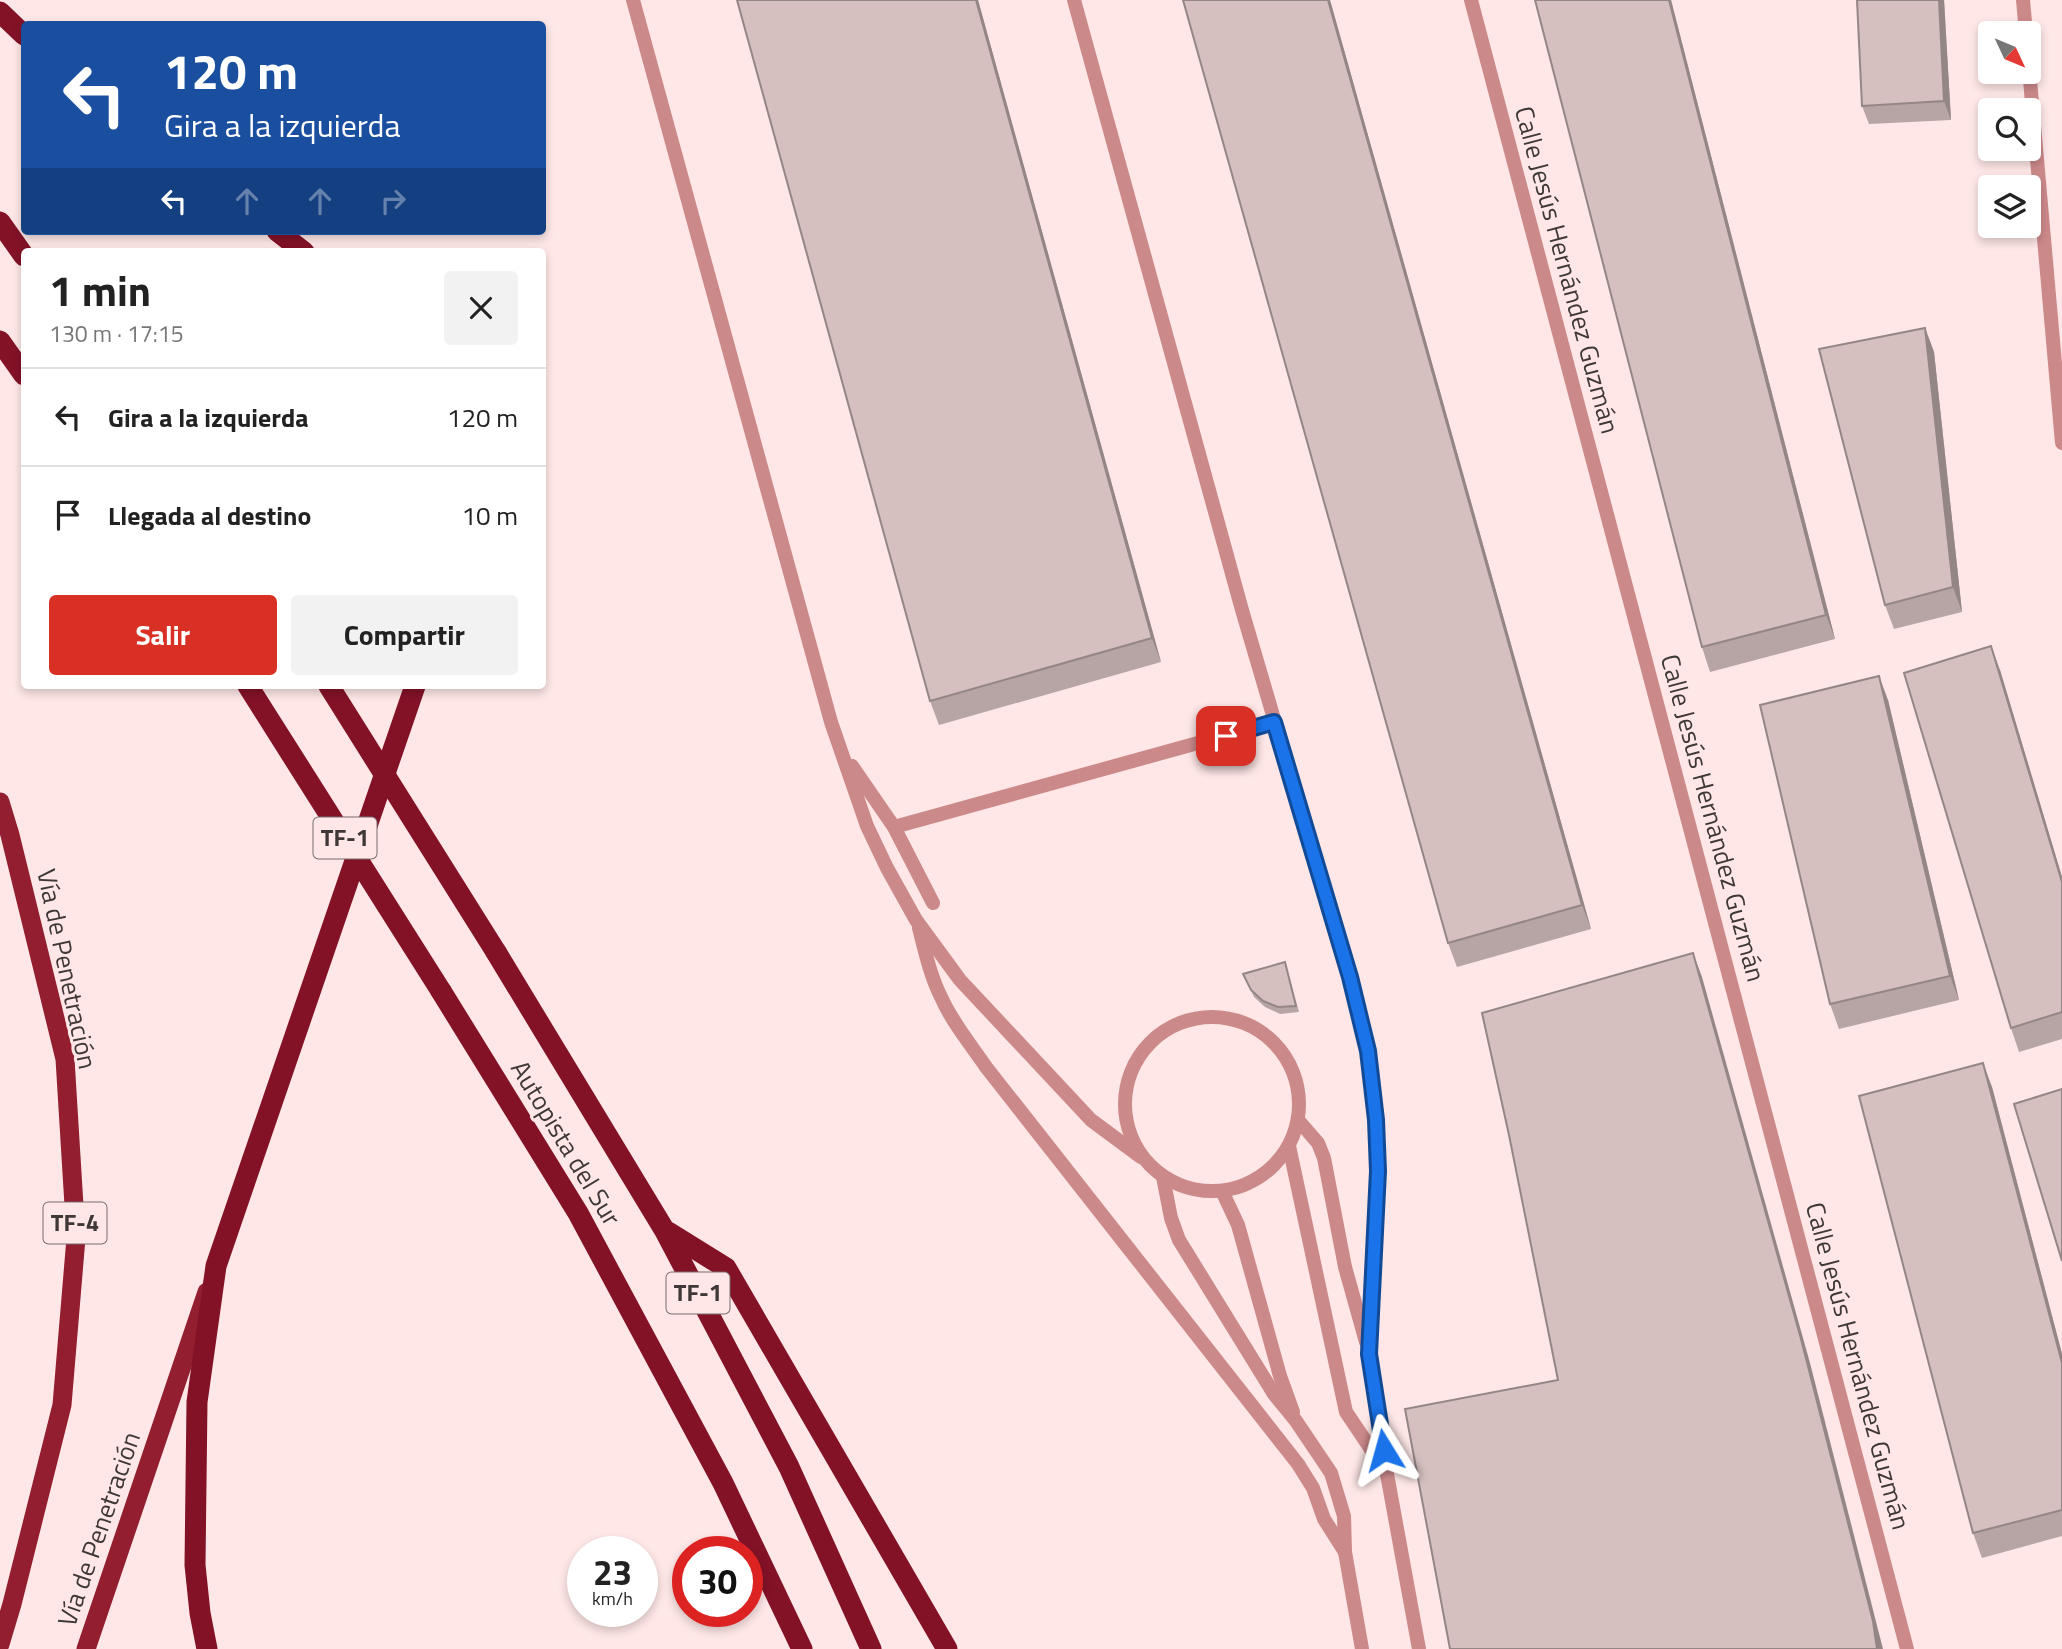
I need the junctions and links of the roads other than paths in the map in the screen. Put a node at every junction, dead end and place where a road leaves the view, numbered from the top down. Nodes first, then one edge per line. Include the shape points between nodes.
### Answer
1 (633, 0) edge
2 (1074, 0) edge
3 (1471, 0) edge
4 (1482, 0) edge
5 (2024, 0) edge
6 (0, 12) edge
7 (2025, 21) edge
8 (1478, 27) junction
9 (21, 32) edge
10 (2030, 84) edge
11 (0, 222) edge
12 (282, 235) edge
13 (299, 248) edge
14 (21, 252) edge
15 (0, 341) edge
16 (21, 371) edge
17 (2062, 443) edge
18 (250, 689) edge
19 (331, 689) edge
20 (414, 689) edge
21 (1274, 722) junction
22 (839, 747) junction
23 (0, 802) edge
24 (894, 827) junction
25 (933, 903) dead end
26 (916, 920) junction
27 (1298, 1120) junction
28 (1289, 1146) junction
29 (1141, 1157) junction
30 (1163, 1177) junction
31 (1222, 1191) junction
32 (665, 1231) junction
33 (216, 1266) junction
34 (1369, 1354) junction
35 (1296, 1421) junction
36 (1387, 1474) junction
37 (1345, 1552) junction
38 (0, 1644) edge
39 (86, 1649) edge
40 (207, 1649) edge
41 (802, 1649) edge
42 (871, 1649) edge
43 (947, 1649) edge
44 (1362, 1649) edge
45 (1419, 1649) edge
46 (1907, 1649) edge

1 - 22 street
2 - 21 street
3 - 8 street, Calle Jesús Hernández Guzmán
4 - 8 street
5 - 7 street
6 - 9 highway
8 - 46 street, Calle Jesús Hernández Guzmán
10 - 17 street
11 - 14 highway
12 - 13 highway
15 - 16 highway
18 - 41 highway, Autopista del Sur / TF-1, bridge via 578,1213 723,1483
19 - 32 highway, Autopista del Sur / TF-1, bridge
20 - 33 highway
21 - 24 street
21 - 34 street via 1354,989 1368,1051 1378,1171
22 - 24 street
22 - 26 street via 867,826
23 - 38 highway, Vía de Penetración / TF-4 via 65,1059 76,1238 62,1405
24 - 25 street
26 - 29 street via 960,980 1091,1120
26 - 37 street via 937,988 964,1036 1298,1464
27 - 28 street
27 - 29 street via 1299,1092 1290,1065 1275,1042 1253,1026 1226,1017 1198,1017 1171,1026 1147,1044 1131,1070 1124,1100 1128,1130
27 - 34 street via 1318,1143 1324,1158 1345,1267
28 - 31 street via 1271,1168 1249,1184
28 - 36 street via 1346,1412
29 - 30 street
30 - 31 street via 1191,1189
30 - 35 street via 1179,1240 1274,1394
31 - 35 street via 1238,1225
32 - 42 highway, Autopista del Sur / TF-1 via 789,1467
32 - 43 highway via 726,1268
33 - 39 highway, Vía de Penetración
33 - 40 highway via 197,1416 195,1565
34 - 36 street
35 - 37 street via 1338,1491
36 - 45 street
37 - 44 street

